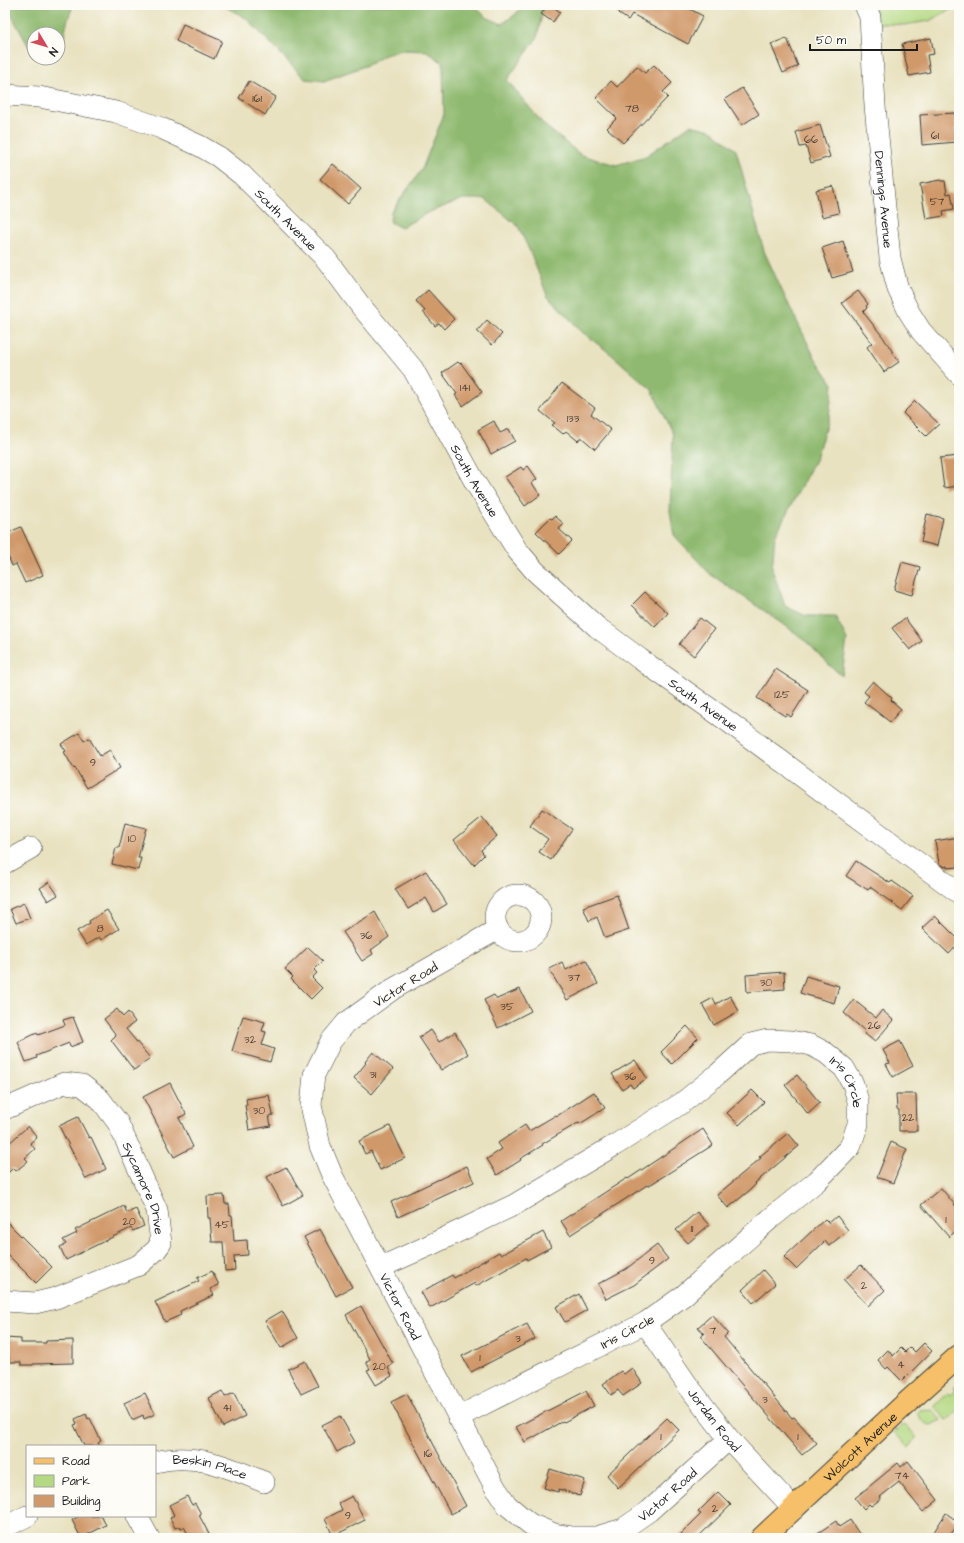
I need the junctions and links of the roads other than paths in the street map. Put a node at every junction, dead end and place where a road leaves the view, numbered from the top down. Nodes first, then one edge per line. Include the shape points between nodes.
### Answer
1 (865, 5) edge
2 (5, 95) edge
3 (959, 374) edge
4 (30, 848) dead end
5 (5, 863) edge
6 (959, 893) edge
7 (498, 928) dead end
8 (5, 1109) edge
9 (381, 1268) junction
10 (5, 1301) edge
11 (646, 1323) junction
12 (959, 1356) edge
13 (458, 1417) junction
14 (729, 1438) junction
15 (156, 1462) edge
16 (264, 1482) dead end
17 (794, 1509) junction
18 (26, 1516) edge
19 (138, 1517) edge
20 (5, 1527) edge
21 (149, 1538) edge
22 (762, 1538) edge

1 - 3 street, Dennings Avenue via 870,17 875,106 890,258 898,289 909,312 921,331
2 - 6 street, South Avenue via 39,97 116,112 162,128 200,146 242,175 326,260 413,370 476,484 517,550 535,571 603,631
4 - 5 street
7 - 9 street, Victor Road via 393,989 346,1023 331,1041 314,1075 311,1105 320,1146 332,1175
8 - 10 street, Sycamore Drive via 64,1083 82,1084 100,1099 118,1123 157,1210 161,1243 139,1265 56,1298 35,1302
9 - 11 street, Iris Circle via 514,1205 614,1145 682,1103 751,1044 768,1040 791,1041 811,1045 826,1053 844,1068 853,1084 858,1101 858,1124 850,1147 817,1181 683,1296
9 - 13 street, Victor Road
11 - 13 street, Iris Circle
11 - 14 street, Jordan Road via 689,1387
12 - 17 main road, Wolcott Avenue
13 - 14 street, Victor Road via 507,1505 530,1524 554,1534 573,1537 596,1537 623,1529 649,1510
14 - 17 street, Jordan Road
15 - 16 street, Beskin Place via 201,1459
17 - 22 main road, Wolcott Avenue
18 - 20 street
19 - 21 street

